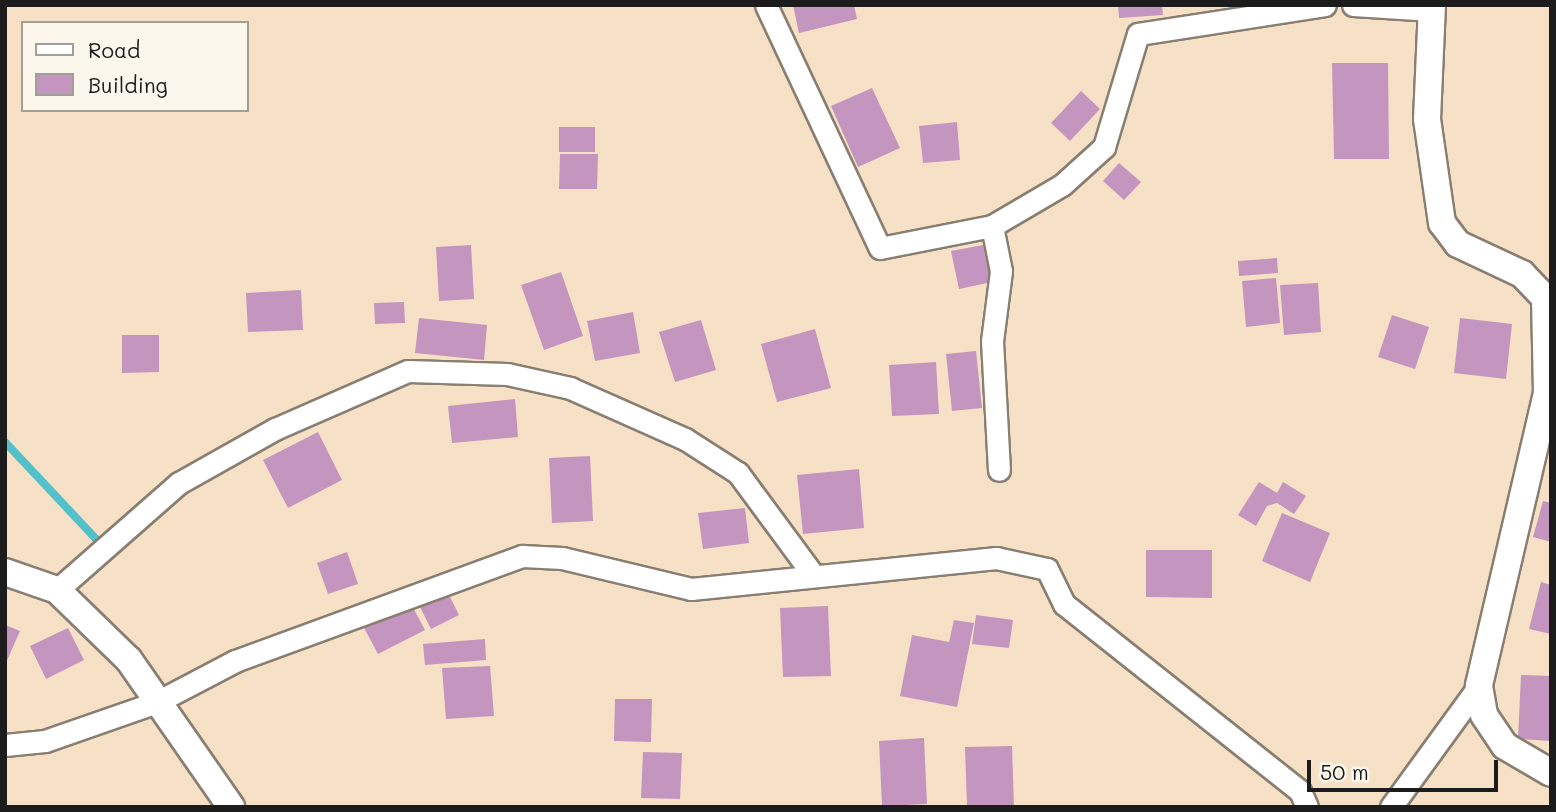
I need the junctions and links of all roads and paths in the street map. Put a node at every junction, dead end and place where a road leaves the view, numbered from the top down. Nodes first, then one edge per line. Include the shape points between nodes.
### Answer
1 (766, 5) edge
2 (1325, 5) edge
3 (1353, 5) edge
4 (1432, 8) edge
5 (992, 226) junction
6 (1548, 296) edge
7 (999, 470) dead end
8 (5, 572) edge
9 (814, 576) junction
10 (57, 590) junction
11 (1479, 686) junction
12 (157, 702) junction
13 (5, 745) edge
14 (1551, 773) edge
15 (231, 807) edge
16 (1307, 807) edge
17 (1391, 807) edge

1 - 5 street via 880,248
2 - 5 street via 1138,34 1104,147 1062,185
3 - 4 street
4 - 6 street via 1427,119 1441,223 1458,244 1522,274
5 - 7 street via 1001,271 992,341
6 - 11 street via 1547,393
8 - 10 street
9 - 10 street via 738,473 685,439 570,388 506,374 408,371 275,429 179,483
9 - 12 street via 691,589 562,558 522,556 234,661
9 - 16 street via 996,558 1047,569 1064,604 1300,790
10 - 12 street via 129,660
11 - 14 street via 1484,715 1505,747
11 - 17 street
12 - 13 street via 45,741
12 - 15 street

